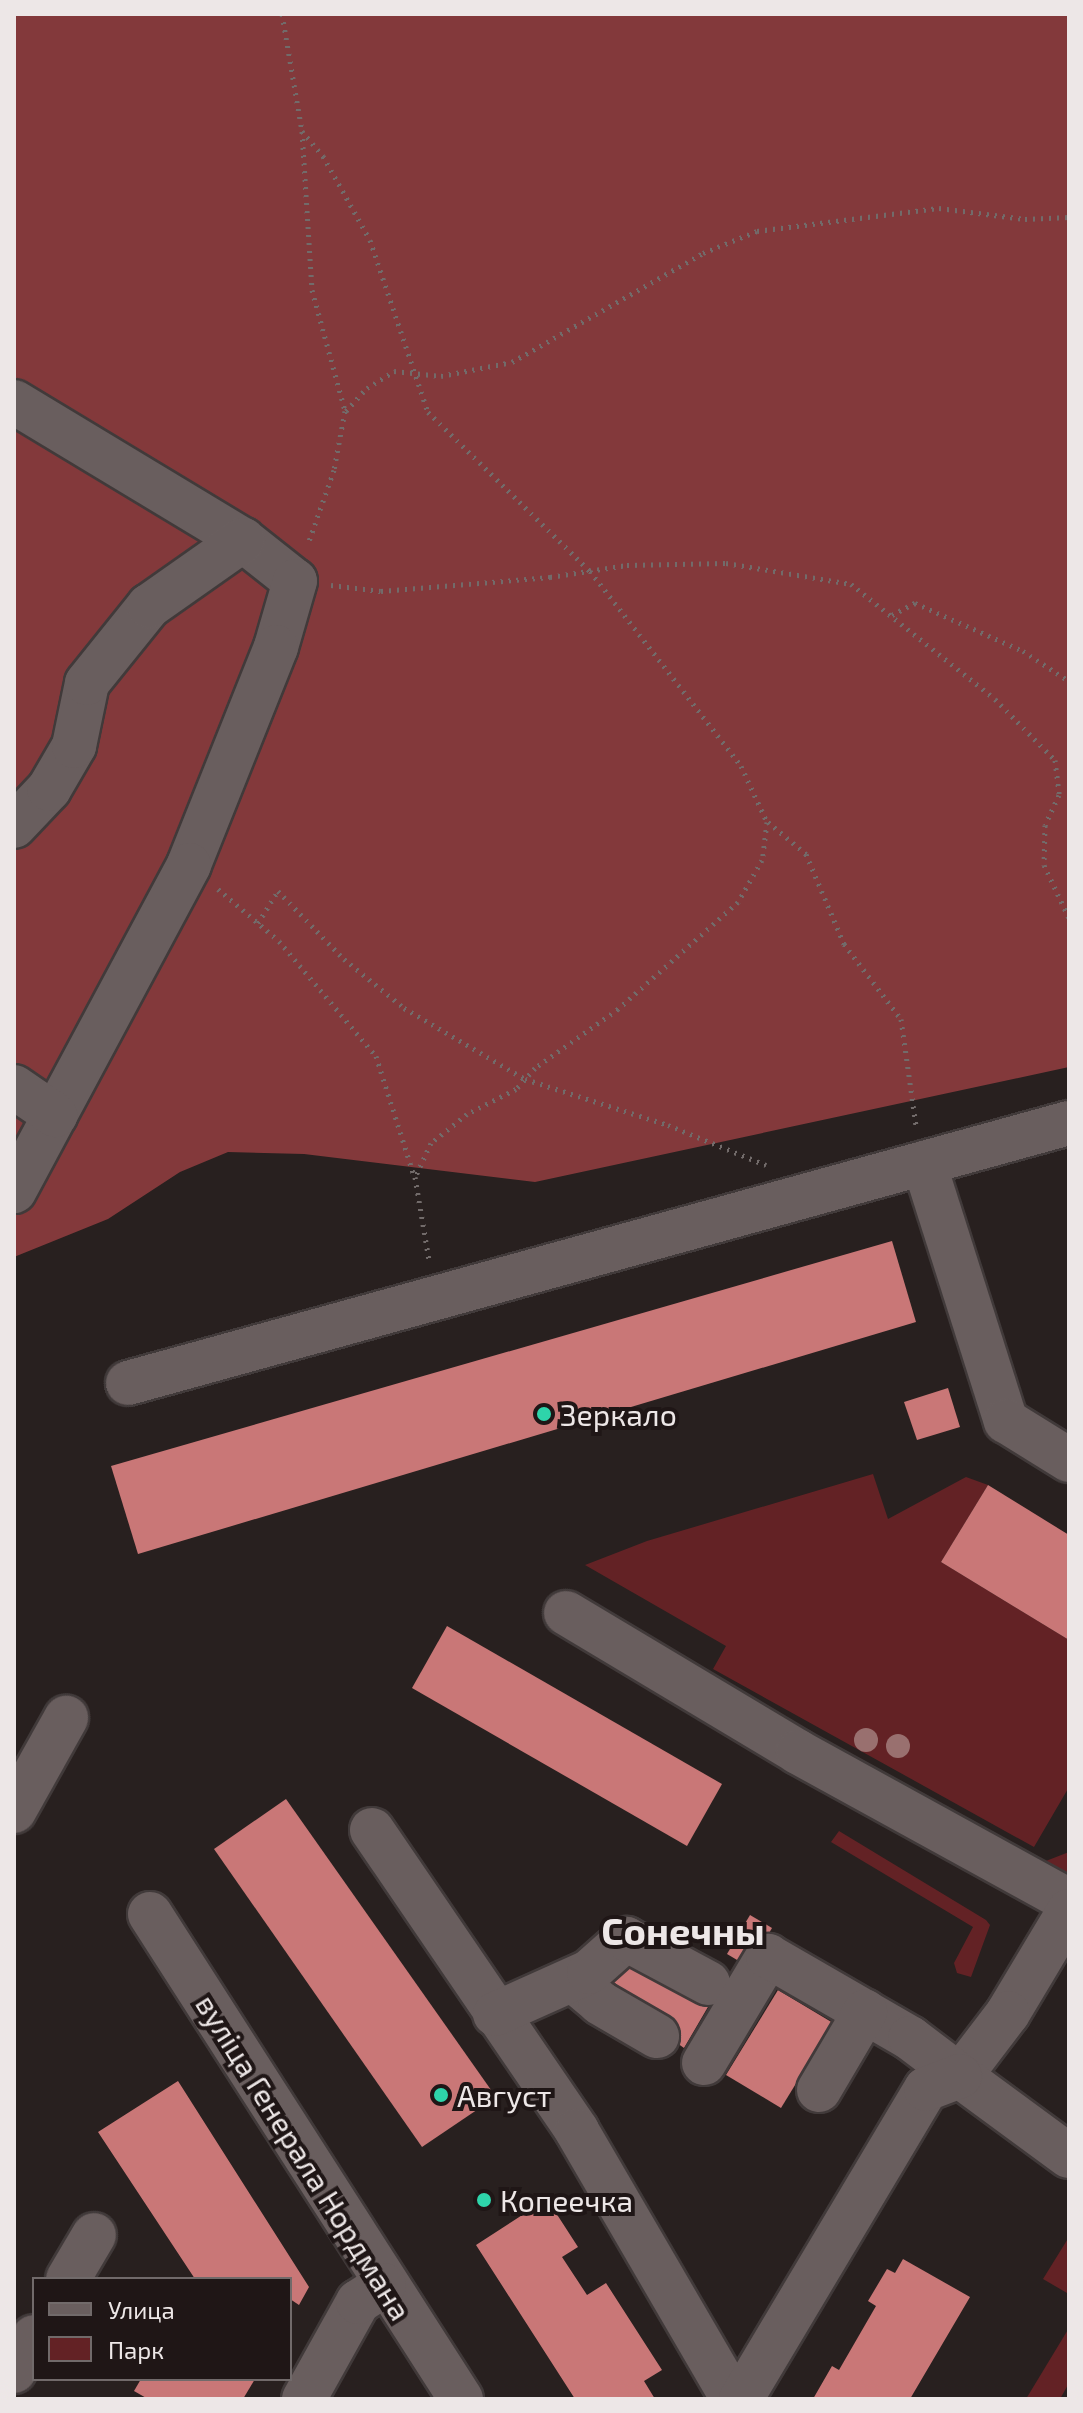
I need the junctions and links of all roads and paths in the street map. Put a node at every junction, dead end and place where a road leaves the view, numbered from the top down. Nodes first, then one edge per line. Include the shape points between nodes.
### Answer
1 (282, 14) edge
2 (302, 131) junction
3 (1069, 217) edge
4 (412, 373) junction
5 (14, 402) edge
6 (345, 411) junction
7 (243, 540) junction
8 (590, 571) junction
9 (295, 581) junction
10 (892, 615) junction
11 (1069, 681) edge
12 (767, 822) junction
13 (14, 826) edge
14 (189, 865) junction
15 (1069, 918) edge
16 (258, 923) junction
17 (525, 1079) junction
18 (14, 1087) edge
19 (55, 1115) junction
20 (1069, 1123) edge
21 (924, 1163) junction
22 (415, 1177) junction
23 (14, 1191) edge
24 (815, 1193) junction
25 (435, 1298) junction
26 (128, 1383) dead end
27 (1069, 1460) edge
28 (566, 1613) dead end
29 (66, 1718) dead end
30 (14, 1811) edge
31 (372, 1830) dead end
32 (1069, 1901) edge
33 (1069, 1911) edge
34 (150, 1914) dead end
35 (573, 1980) junction
36 (708, 1983) dead end
37 (865, 2012) junction
38 (495, 2014) junction
39 (657, 2036) dead end
40 (704, 2063) dead end
41 (960, 2076) junction
42 (819, 2090) dead end
43 (1069, 2156) edge
44 (94, 2235) dead end
45 (69, 2277) edge
46 (384, 2285) junction
47 (32, 2340) edge
48 (14, 2371) edge
49 (304, 2399) edge
50 (461, 2399) edge
51 (733, 2399) edge
52 (741, 2399) edge

1 - 2 path
2 - 4 path via 323,156 370,240
2 - 6 path via 312,290
3 - 4 path via 1025,219 939,208 757,231 671,270 512,362 441,376
4 - 6 path via 394,371
4 - 8 path via 428,412
5 - 7 street
6 - 9 path via 334,470
7 - 9 street
7 - 13 street via 149,606 87,683 74,746 49,789
8 - 9 path via 381,591
8 - 10 path via 726,563 851,584
8 - 12 path via 741,766
9 - 14 street via 276,647
10 - 11 path via 915,603 1023,651
10 - 15 path via 995,699 1055,760 1059,795 1045,825 1044,865
12 - 17 path via 762,860 738,902 618,1009
12 - 21 path via 806,854 844,944 901,1019
14 - 16 path
14 - 19 street
16 - 17 path via 278,891 344,959 404,1008
16 - 22 path via 376,1056
17 - 22 path via 431,1143
17 - 24 path via 668,1125 778,1170
18 - 19 street
19 - 23 street
20 - 21 street
21 - 24 street
21 - 27 street via 1006,1421
22 - 25 path
24 - 25 street
25 - 26 street
28 - 32 street via 798,1752
29 - 30 street
31 - 38 street
33 - 41 street via 1008,2013
34 - 46 street, вуліца Генерала Нордмана
35 - 36 street via 626,1939
35 - 38 street
35 - 39 street via 600,2003
37 - 40 street via 768,1956
37 - 41 street
37 - 42 street
38 - 51 street via 577,2131
41 - 43 street
41 - 52 street via 926,2089
44 - 45 street
46 - 49 street via 358,2302
46 - 50 street, вуліца Генерала Нордмана
47 - 48 street

